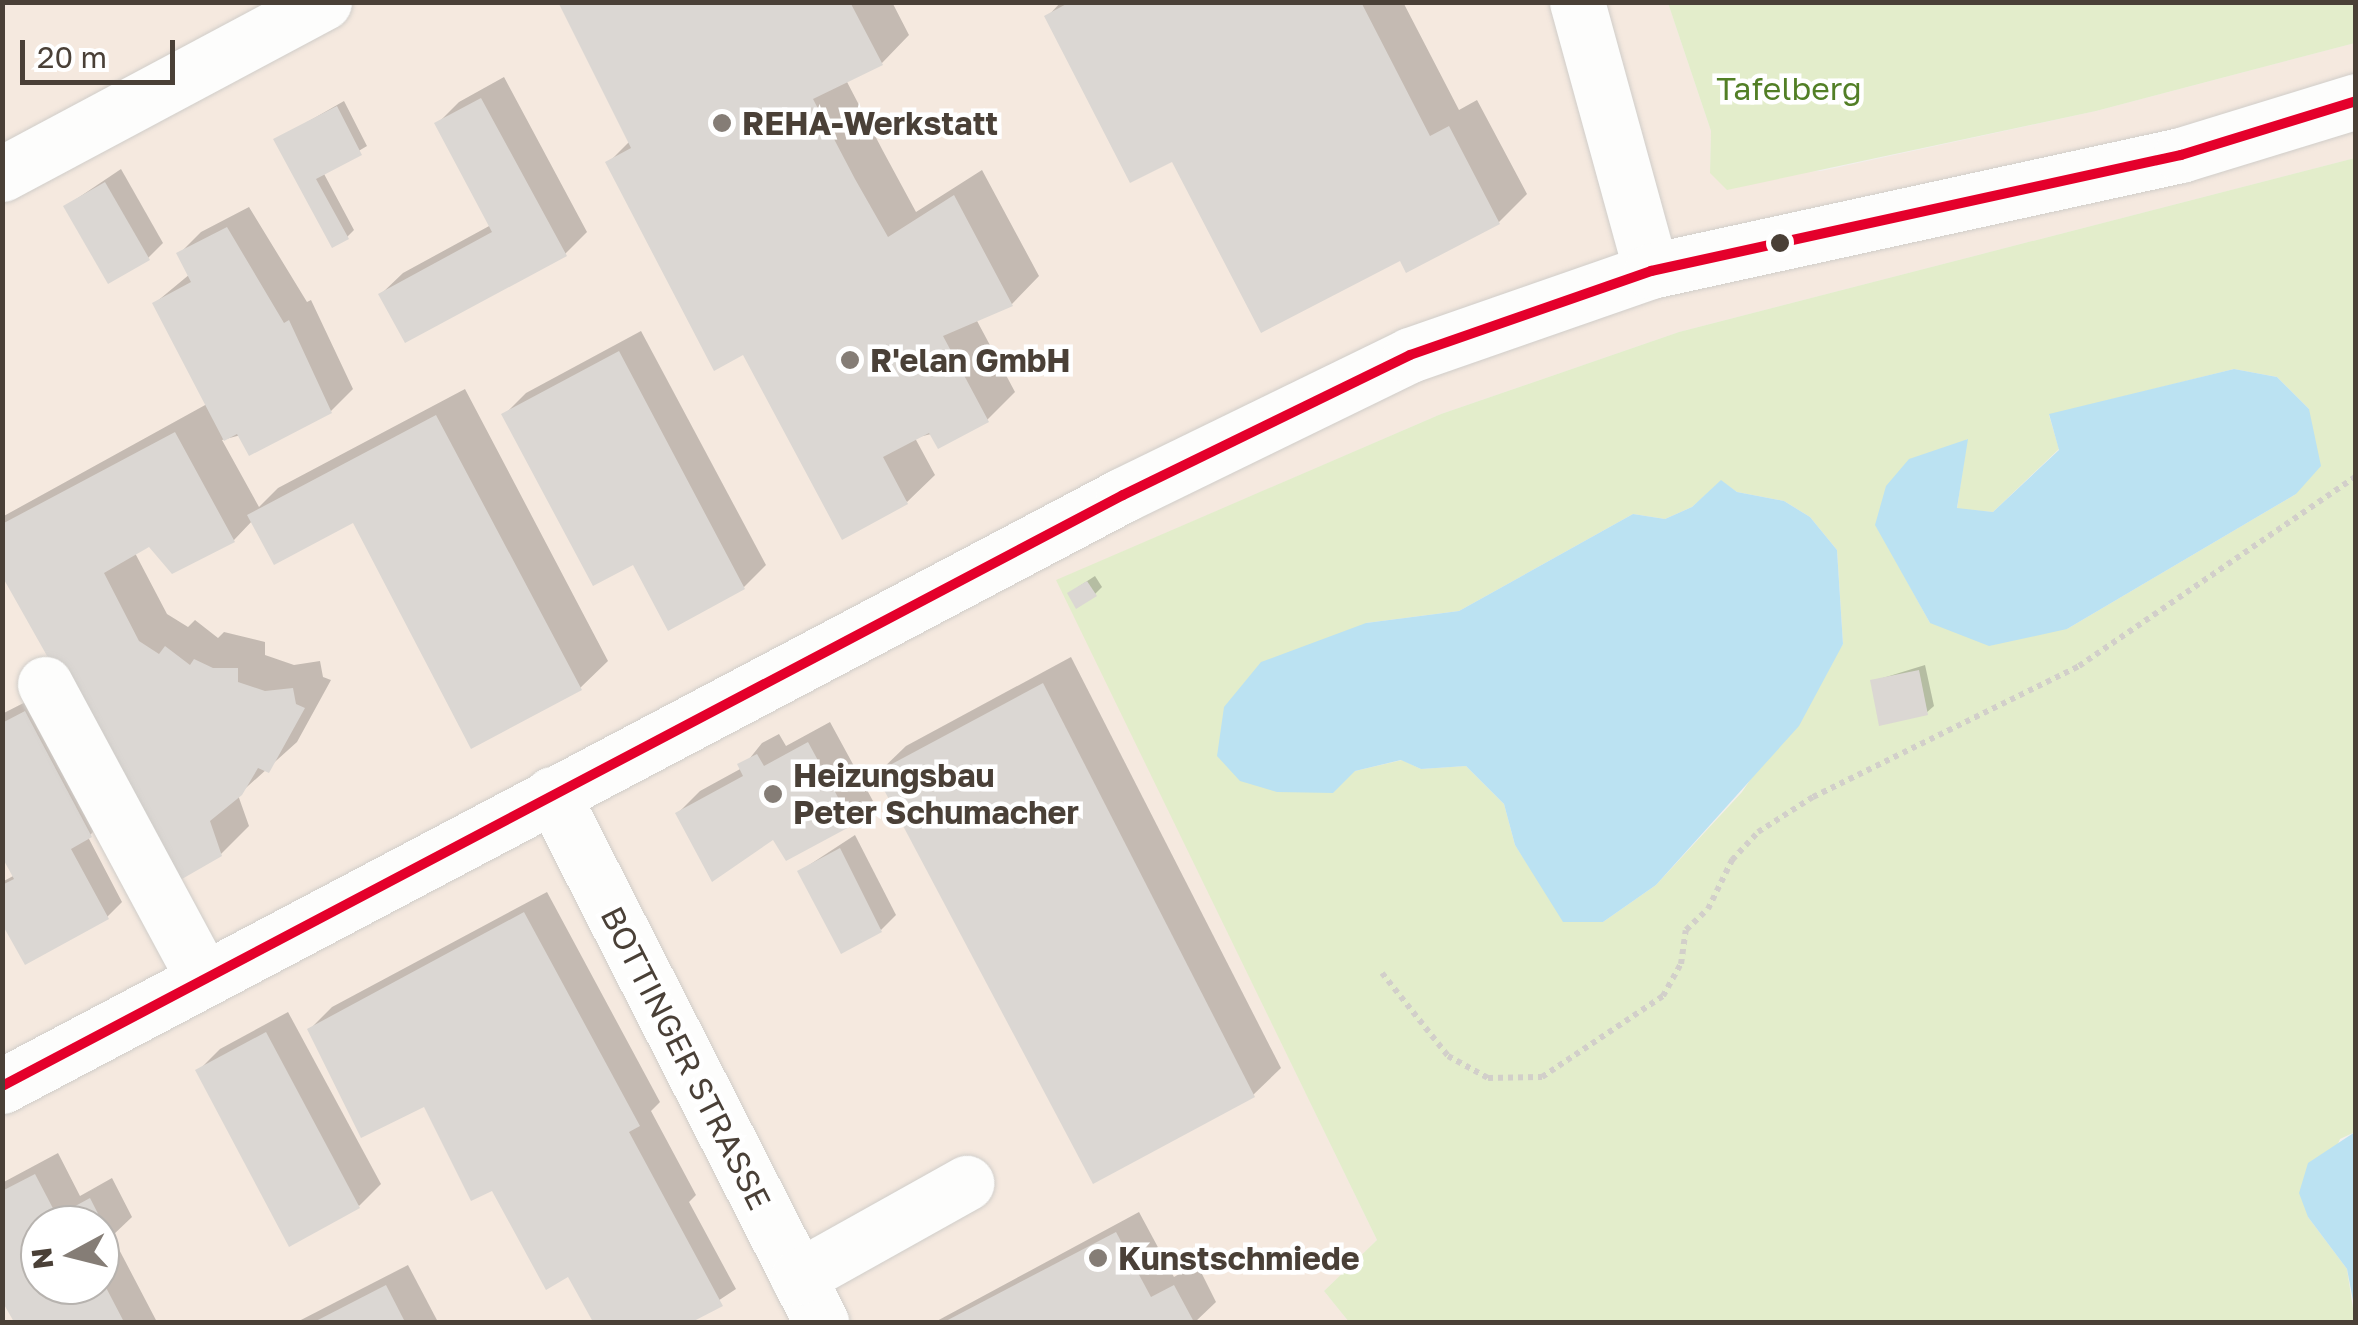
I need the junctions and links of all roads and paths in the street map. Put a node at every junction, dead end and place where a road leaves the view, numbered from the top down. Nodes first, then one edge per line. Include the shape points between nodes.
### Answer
1 (324, 2) edge
2 (1577, 2) edge
3 (2356, 101) edge
4 (2, 174) edge
5 (1651, 271) junction
6 (2356, 476) edge
7 (45, 684) dead end
8 (552, 794) junction
9 (1382, 973) dead end
10 (204, 979) junction
11 (2, 1086) edge
12 (966, 1183) dead end
13 (809, 1300) edge

1 - 4 street
2 - 5 street
3 - 5 street via 2181,155
5 - 8 street via 1410,355
6 - 9 path via 2079,666 1813,797 1758,832 1732,860 1708,909 1686,930 1681,964 1663,996 1542,1077 1488,1078 1448,1056
7 - 10 street
8 - 10 street
8 - 13 street, BOTTINGER STRASSE
10 - 11 street
12 - 13 street

